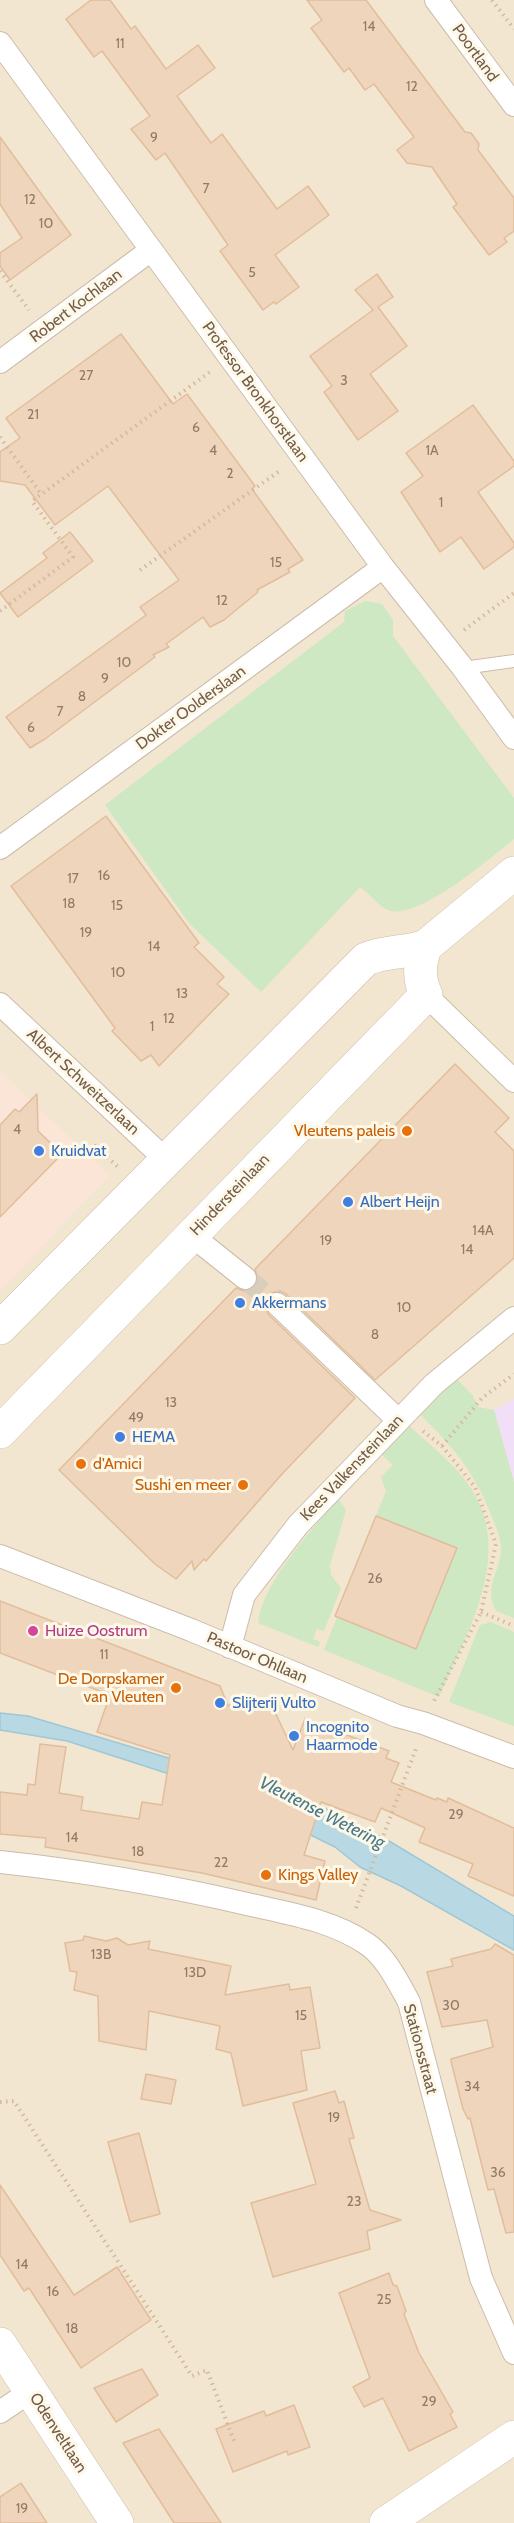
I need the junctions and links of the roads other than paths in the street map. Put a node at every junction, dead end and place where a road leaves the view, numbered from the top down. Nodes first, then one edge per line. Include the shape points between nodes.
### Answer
1 (436, 0) edge
2 (0, 43) edge
3 (514, 105) edge
4 (151, 250) junction
5 (0, 362) edge
6 (383, 567) junction
7 (514, 662) edge
8 (463, 668) junction
9 (514, 738) edge
10 (0, 848) edge
11 (514, 873) edge
12 (426, 946) junction
13 (426, 995) junction
14 (0, 1004) edge
15 (514, 1081) edge
16 (166, 1160) junction
17 (191, 1235) junction
18 (245, 1278) tunnel mouth
19 (277, 1304) tunnel mouth
20 (514, 1318) edge
21 (0, 1328) edge
22 (398, 1420) junction
23 (0, 1431) edge
24 (0, 1556) edge
25 (230, 1647) junction
26 (514, 1757) edge
27 (0, 1862) edge
28 (0, 2344) edge
29 (514, 2353) edge
30 (31, 2391) junction
31 (0, 2412) edge
32 (514, 2438) edge
33 (117, 2523) edge
34 (386, 2523) edge

1 - 3 street, Poortland
2 - 4 street, Professor Bronkhorstlaan
4 - 5 street, Robert Kochlaan
4 - 6 street, Professor Bronkhorstlaan
6 - 8 street, Professor Bronkhorstlaan
6 - 10 street, Dokter Oolderslaan
7 - 8 lane
8 - 9 street, Professor Bronkhorstlaan
11 - 12 street
12 - 13 street via 419,968
12 - 16 street via 366,958
13 - 15 street
13 - 17 street, Hindersteinlaan
14 - 16 street, Albert Schweitzerlaan
16 - 21 street
17 - 18 street
17 - 23 street, Hindersteinlaan
19 - 22 street
20 - 22 street, Kees Valkensteinlaan via 434,1384
22 - 25 street, Kees Valkensteinlaan via 298,1525 244,1595
24 - 25 street, Pastoor Ohllaan
25 - 26 street, Pastoor Ohllaan via 397,1716
27 - 29 street, Stationsstraat via 169,1886 317,1921 346,1931 370,1946 385,1962 409,2002 481,2278
28 - 30 street, Odenveltlaan
30 - 31 street
30 - 33 street, Odenveltlaan
32 - 34 street

